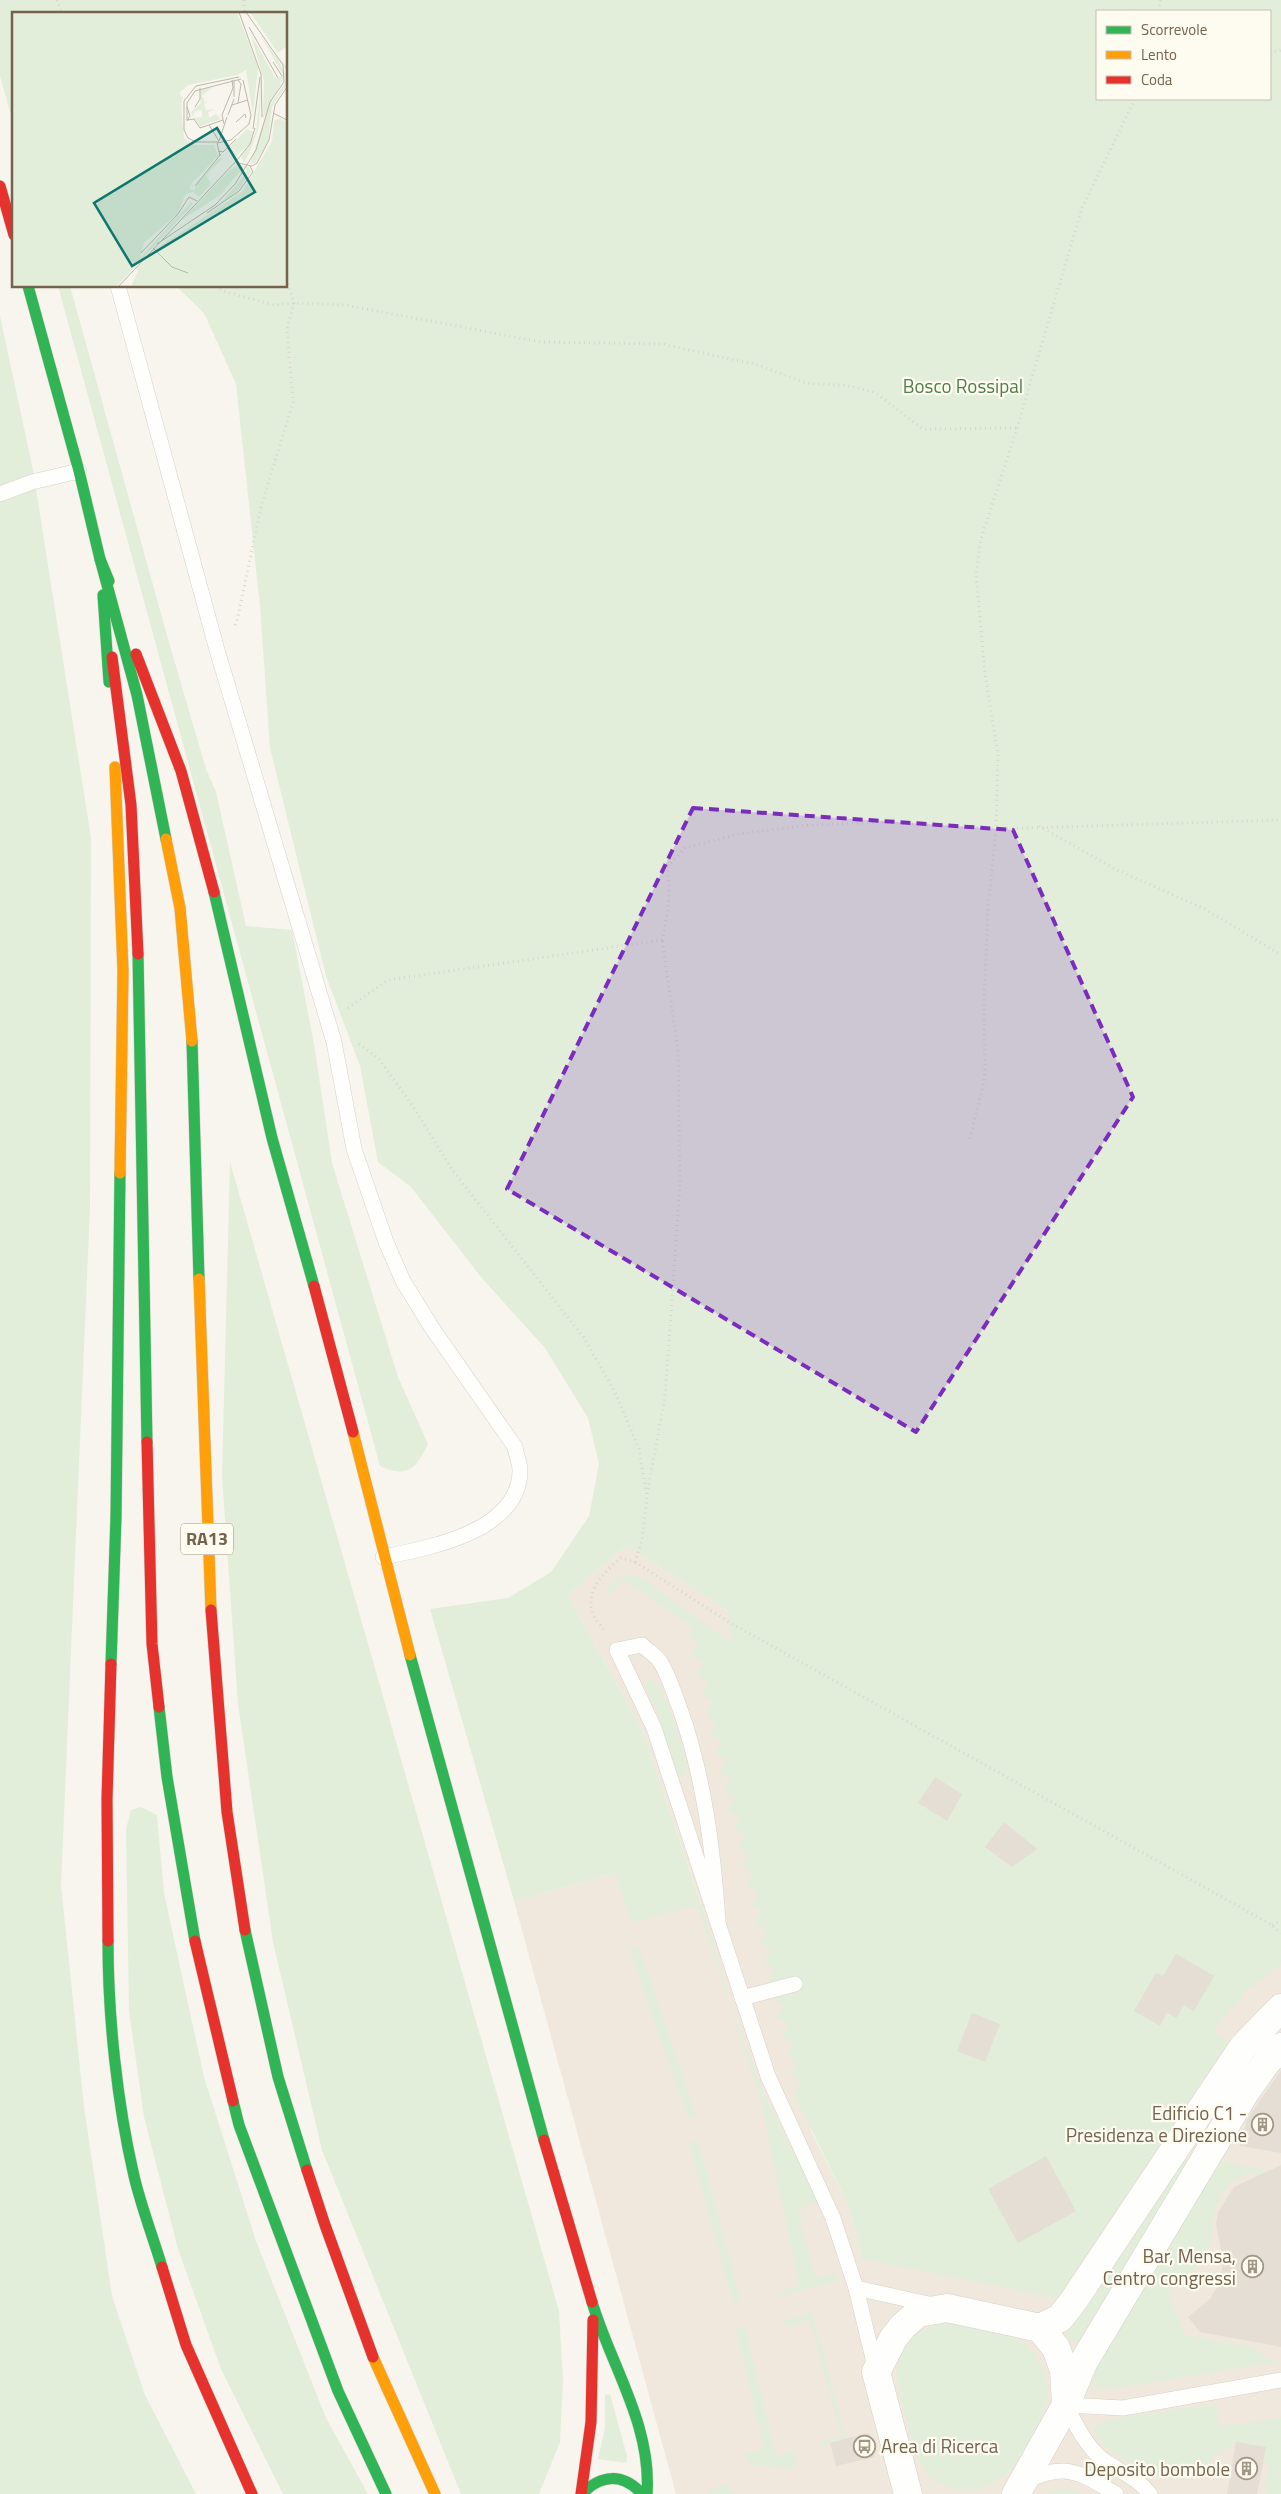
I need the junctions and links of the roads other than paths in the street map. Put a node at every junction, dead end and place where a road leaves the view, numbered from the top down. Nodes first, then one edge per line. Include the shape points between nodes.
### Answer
1 (0, 186) edge
2 (12, 228) edge
3 (29, 288) edge
4 (119, 288) edge
5 (79, 471) junction
6 (0, 494) edge
7 (100, 559) junction
8 (383, 1557) junction
9 (718, 1921) junction
10 (794, 1984) dead end
11 (742, 1998) junction
12 (1281, 2008) edge
13 (1281, 2047) edge
14 (1192, 2121) junction
15 (1218, 2138) junction
16 (856, 2288) junction
17 (593, 2306) junction
18 (947, 2308) junction
19 (1040, 2328) junction
20 (876, 2372) junction
21 (1281, 2380) edge
22 (1066, 2405) junction
23 (1019, 2489) edge
24 (252, 2494) edge
25 (386, 2494) edge
26 (435, 2494) edge
27 (582, 2494) edge
28 (642, 2494) edge
29 (647, 2494) edge
30 (908, 2494) edge
31 (1116, 2494) edge
32 (1150, 2494) edge

1 - 2 main road
3 - 5 main road
4 - 8 lane via 217,650 334,1042 354,1149 403,1281 515,1447 520,1470 516,1488 507,1505 476,1530 441,1545
5 - 6 lane via 32,482
5 - 7 main road
7 - 8 main road via 181,771 227,942 272,1138 333,1355
7 - 24 main road via 116,779 123,971 116,1517 107,1799 108,1973 119,2087 134,2176 186,2345
7 - 25 main road via 131,805 140,992 152,1634 167,1777 204,1988 239,2125 338,2390
7 - 26 main road, RA13 via 137,696 180,908 193,1048 211,1618 227,1812 245,1931 278,2077 325,2226 382,2380
8 - 17 main road via 541,2130
9 - 9 lane via 654,1728 617,1650 642,1645 659,1660 674,1692 694,1750 704,1794 714,1858
9 - 11 lane
10 - 11 lane
11 - 16 lane via 768,2076 833,2218
12 - 14 street via 1243,2047
13 - 15 street via 1244,2094
14 - 15 lane
14 - 19 street via 1072,2303 1060,2318
15 - 22 street via 1083,2364
16 - 18 lane
16 - 20 lane
17 - 27 main road via 591,2422
17 - 29 main road via 628,2390 640,2433 648,2479
18 - 19 street
18 - 20 street via 918,2313 903,2326 892,2339
19 - 22 street via 1056,2348 1064,2370
20 - 30 street
21 - 22 lane via 1123,2408
22 - 23 street
22 - 32 lane via 1095,2452 1141,2482
23 - 31 lane via 1043,2472 1062,2470 1078,2473
27 - 28 main road via 596,2481 617,2477 627,2480

